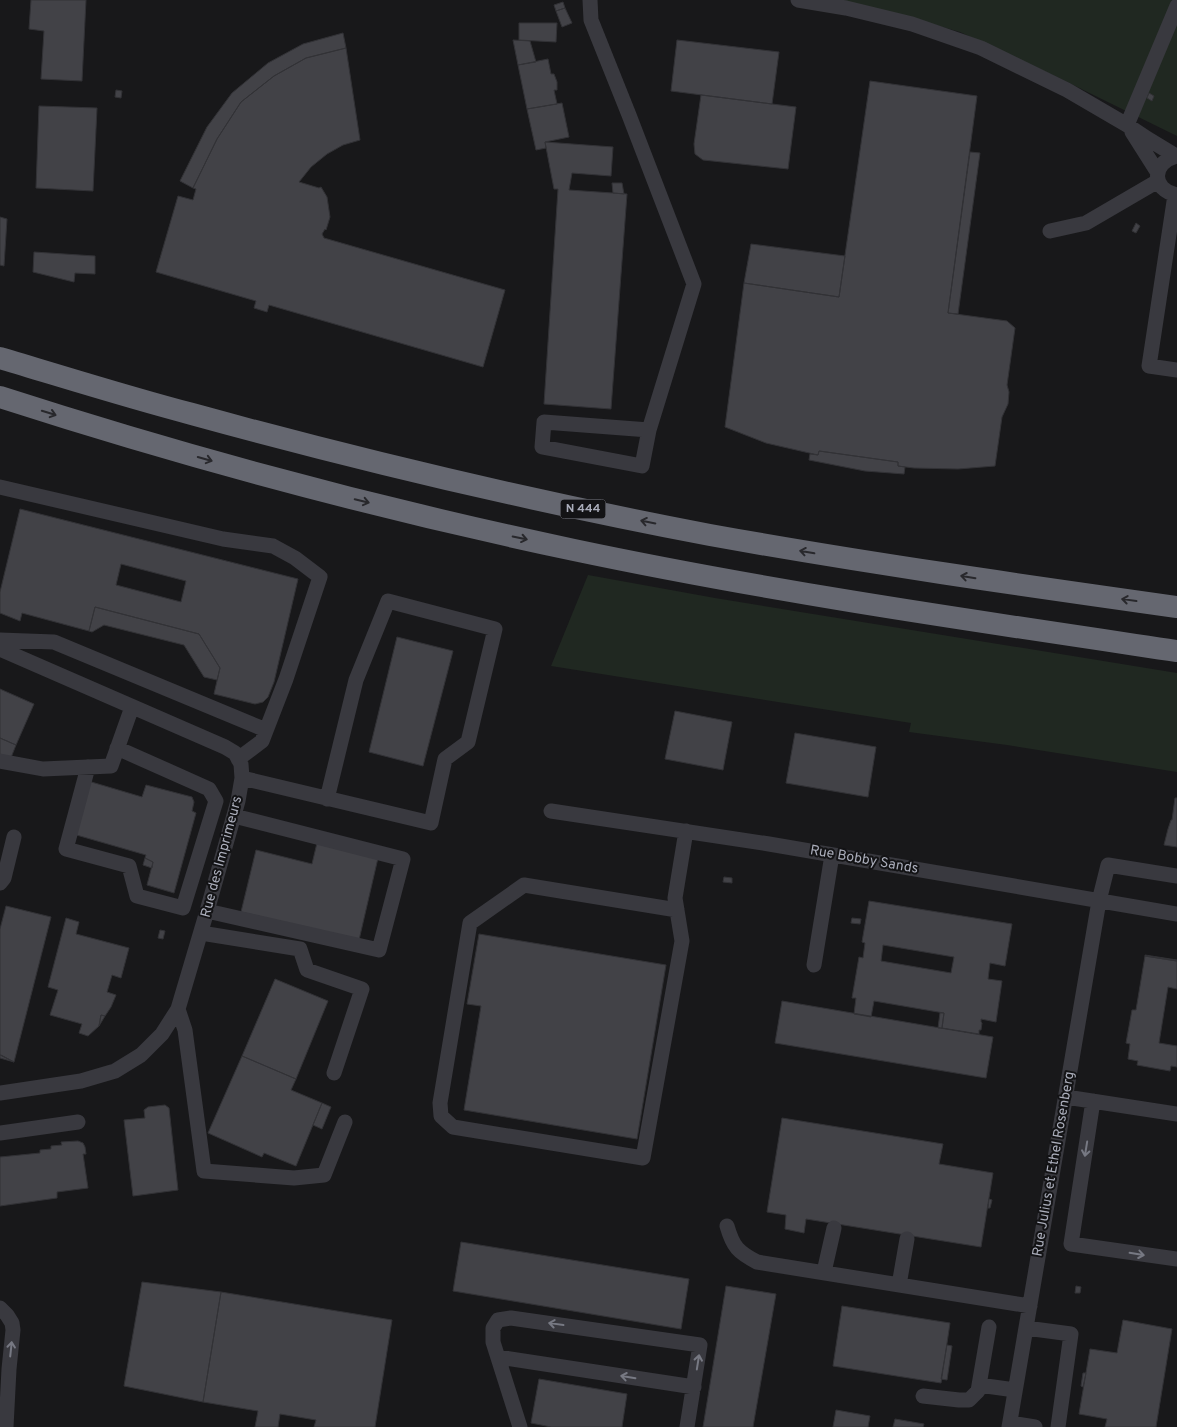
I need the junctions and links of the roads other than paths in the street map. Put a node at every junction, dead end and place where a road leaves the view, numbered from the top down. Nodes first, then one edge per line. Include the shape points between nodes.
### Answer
1 (590, 0) edge
2 (798, 0) edge
3 (1177, 6) edge
4 (1127, 124) junction
5 (1177, 156) edge
6 (1158, 177) junction
7 (1176, 195) edge
8 (1050, 231) dead end
9 (0, 358) edge
10 (1177, 370) edge
11 (0, 397) edge
12 (649, 430) junction
13 (0, 487) edge
14 (1177, 607) edge
15 (0, 640) edge
16 (0, 649) edge
17 (1177, 651) edge
18 (132, 707) junction
19 (266, 730) junction
20 (117, 748) junction
21 (238, 759) junction
22 (0, 761) edge
23 (88, 767) junction
24 (242, 778) junction
25 (327, 799) junction
26 (551, 811) dead end
27 (234, 816) junction
28 (686, 831) junction
29 (14, 837) dead end
30 (832, 855) junction
31 (1177, 876) edge
32 (0, 883) edge
33 (1099, 901) junction
34 (677, 910) junction
35 (208, 911) junction
36 (1177, 914) edge
37 (201, 932) junction
38 (814, 965) dead end
39 (178, 1009) junction
40 (334, 1073) dead end
41 (0, 1093) edge
42 (1066, 1096) junction
43 (1093, 1101) junction
44 (1177, 1114) edge
45 (78, 1122) dead end
46 (345, 1122) dead end
47 (0, 1133) edge
48 (727, 1226) dead end
49 (834, 1228) dead end
50 (907, 1240) dead end
51 (1177, 1260) edge
52 (824, 1272) junction
53 (899, 1285) junction
54 (1030, 1306) junction
55 (0, 1308) edge
56 (989, 1327) dead end
57 (1026, 1328) junction
58 (498, 1357) junction
59 (979, 1385) junction
60 (694, 1387) junction
61 (1015, 1390) junction
62 (4, 1394) edge
63 (924, 1396) dead end
64 (1009, 1425) edge
65 (6, 1427) edge
66 (520, 1427) edge
67 (687, 1427) edge
68 (1035, 1427) edge
69 (1058, 1427) edge

1 - 12 street via 591,20 694,284
2 - 4 street via 912,24 981,48
3 - 4 street
4 - 5 street
4 - 6 street
5 - 6 street via 1160,166
6 - 7 street via 1166,191
6 - 8 street via 1086,223
7 - 10 street via 1150,366
14 -> 9 highway, N 444 via 825,555 582,509 276,437
11 -> 17 highway via 312,488 575,550 866,603
12 - 12 street via 544,422 542,447 642,466
13 - 19 street via 223,538 273,546 320,577
15 - 19 street via 54,642
16 - 18 street
18 - 20 street
18 - 21 street via 225,747
19 - 21 street via 262,741
20 - 23 street via 111,766
20 - 23 street via 209,789 216,801 183,908 137,896 129,866 66,849
21 - 24 street, Rue des Imprimeurs
22 - 23 street via 43,769
24 - 25 street
24 - 27 street, Rue des Imprimeurs
25 - 25 street via 431,823 445,758 468,742 495,628 388,601 356,680
26 - 28 street, Rue Bobby Sands
27 - 35 street, Rue des Imprimeurs
27 - 35 street via 403,859 379,950
28 - 30 street, Rue Bobby Sands
28 - 34 street via 675,898
29 - 32 street
30 - 33 street, Rue Bobby Sands
30 - 38 street
31 - 33 street, Rue Julius et Ethel Rosenberg via 1108,865
33 - 36 street, Rue Bobby Sands
33 - 42 street, Rue Julius et Ethel Rosenberg
34 - 34 street via 682,941 643,1158 452,1127 441,1116 440,1103 470,923 524,885
35 - 37 street, Rue des Imprimeurs
37 - 39 street, Rue des Imprimeurs
37 - 40 street via 300,949 307,970 362,989
39 - 41 street, Rue des Imprimeurs via 162,1034 141,1055 115,1071 81,1081
39 - 46 street via 184,1030 204,1171 294,1178 324,1175
42 - 43 street
42 - 54 street, Rue Julius et Ethel Rosenberg
43 - 44 street
43 -> 51 street via 1071,1244
45 - 47 street
48 - 52 street via 730,1238 741,1254 757,1262
49 - 52 street
50 - 53 street
52 - 53 street
53 - 54 street
54 - 57 street, Rue Julius et Ethel Rosenberg
62 -> 55 street via 13,1330
56 - 59 street
57 - 61 street, Rue Julius et Ethel Rosenberg
57 - 69 street via 1071,1334
60 -> 58 street
60 -> 58 street via 700,1345 511,1318 498,1320 493,1328
58 - 66 street
59 - 61 street
59 - 63 street via 978,1392 969,1400
60 - 67 street
61 - 64 street, Rue Julius et Ethel Rosenberg
62 - 65 street
64 - 68 street

